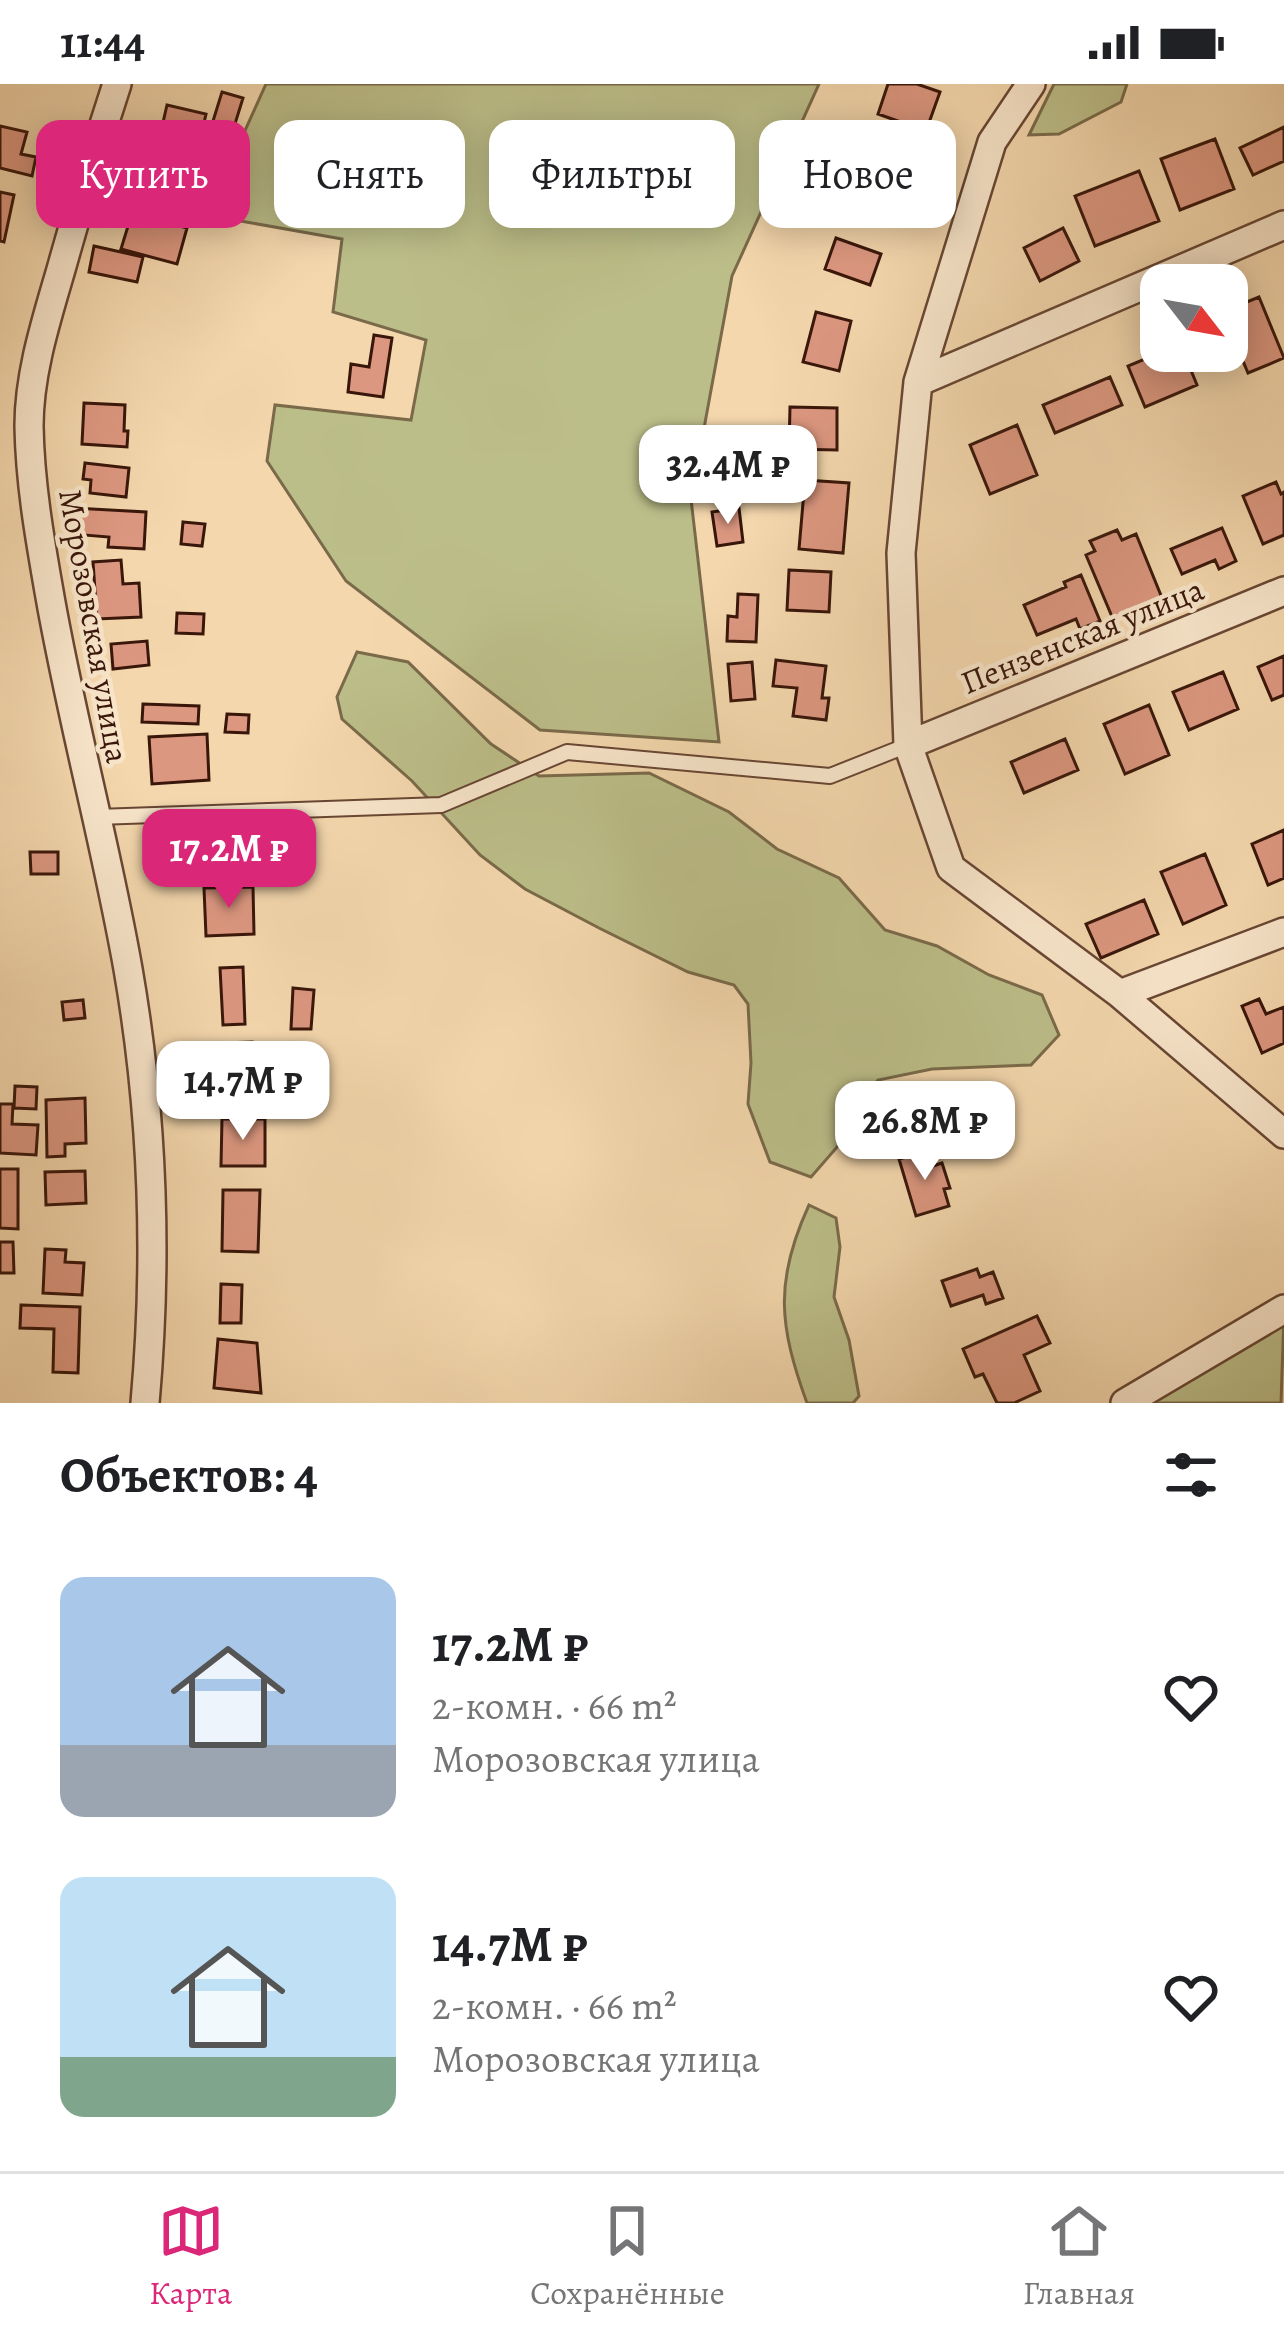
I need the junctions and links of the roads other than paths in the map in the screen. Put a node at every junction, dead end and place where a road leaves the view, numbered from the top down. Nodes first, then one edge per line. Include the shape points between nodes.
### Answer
1 (117, 84) edge
2 (1031, 84) edge
3 (1284, 225) edge
4 (918, 382) junction
5 (1284, 591) edge
6 (908, 745) junction
7 (94, 817) junction
8 (1284, 932) edge
9 (1120, 994) junction
10 (1284, 1134) edge
11 (1284, 1309) edge
12 (145, 1403) edge
13 (1125, 1403) edge

1 - 7 street, Морозовская улица via 53,297 29,426 34,508
2 - 4 street via 992,142
3 - 4 street
4 - 6 street via 901,553
5 - 6 street, Пензенская улица
6 - 7 lane via 830,776 567,752 441,805
6 - 9 street via 951,868
7 - 12 street, Морозовская улица via 128,969 153,1197
8 - 9 street
9 - 10 street
11 - 13 street

